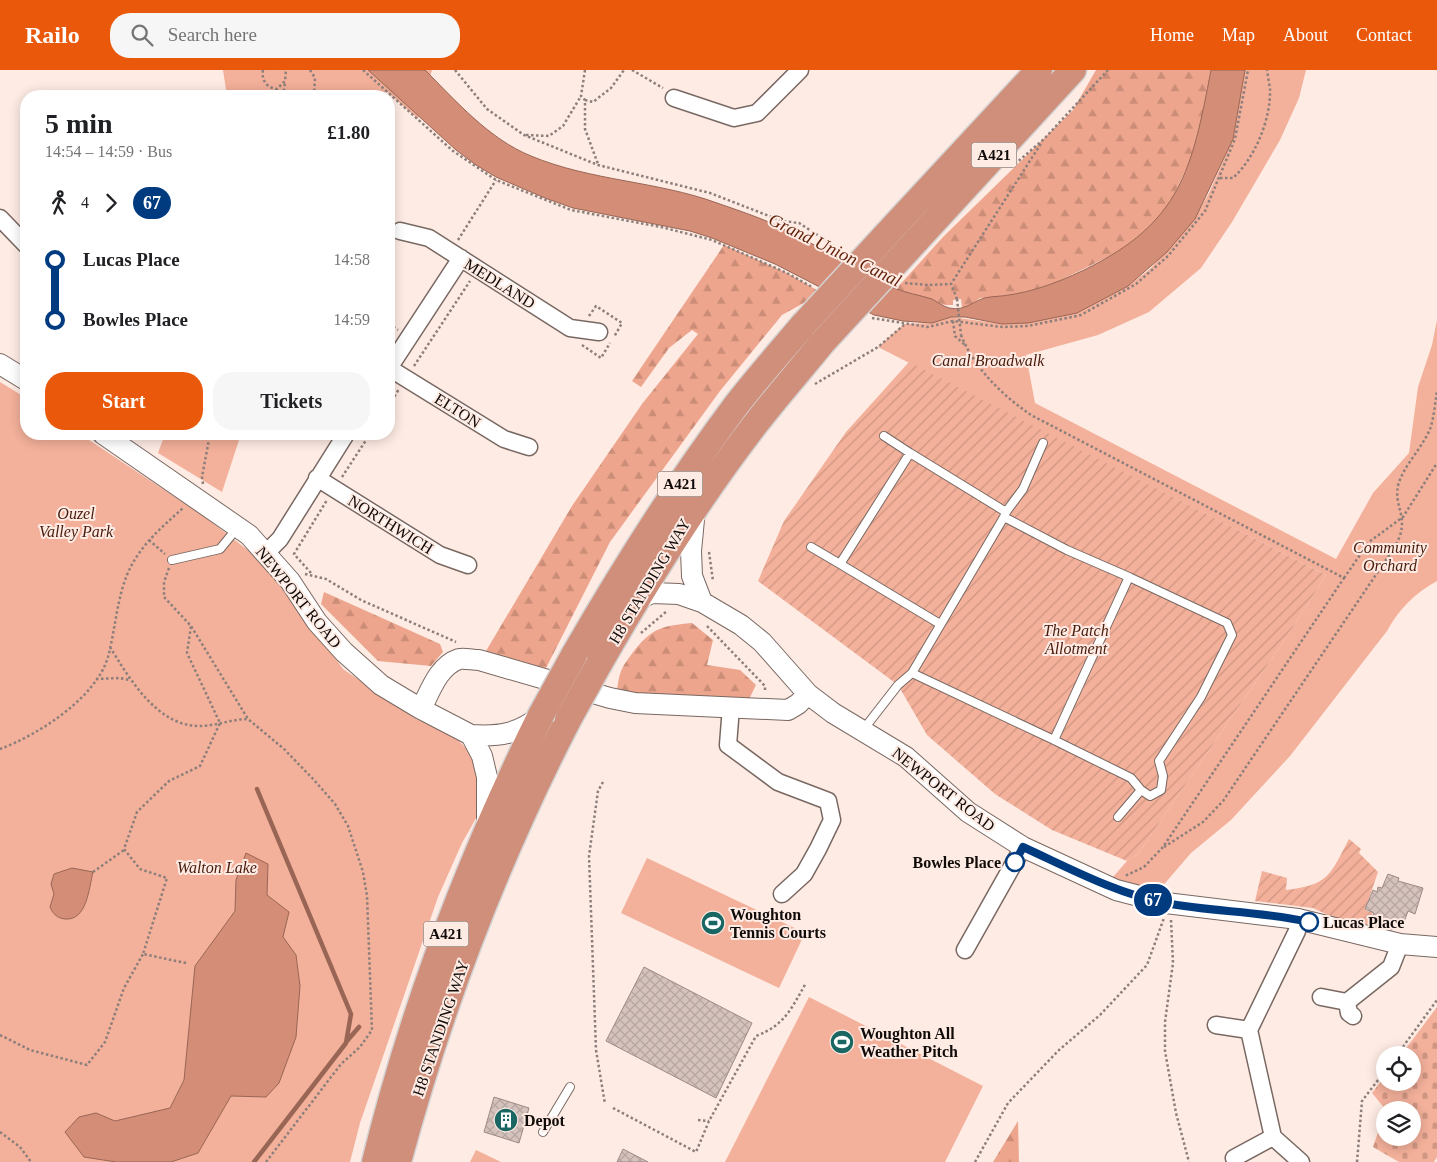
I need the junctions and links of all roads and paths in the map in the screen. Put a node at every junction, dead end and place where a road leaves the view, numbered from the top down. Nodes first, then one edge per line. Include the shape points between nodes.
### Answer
1 (263, 70) edge
2 (286, 70) edge
3 (310, 70) edge
4 (363, 70) edge
5 (455, 70) edge
6 (585, 70) edge
7 (624, 70) edge
8 (632, 70) edge
9 (800, 70) edge
10 (1039, 70) edge
11 (1073, 70) edge
12 (1248, 70) edge
13 (1267, 70) edge
14 (285, 81) junction
15 (284, 90) edge
16 (314, 90) edge
17 (385, 90) edge
18 (582, 96) junction
19 (674, 98) joint
20 (395, 99) edge
21 (585, 100) junction
22 (524, 135) junction
23 (1044, 139) dead end
24 (598, 165) junction
25 (1220, 178) junction
26 (496, 180) junction
27 (0, 218) edge
28 (400, 231) dead end
29 (20, 239) edge
30 (456, 255) junction
31 (848, 258) dead end
32 (478, 268) junction
33 (904, 282) dead end
34 (951, 284) junction
35 (815, 289) dead end
36 (868, 318) dead end
37 (953, 321) junction
38 (904, 324) junction
39 (599, 332) dead end
40 (965, 345) junction
41 (395, 358) edge
42 (0, 364) edge
43 (395, 372) edge
44 (20, 376) edge
45 (406, 378) junction
46 (813, 385) dead end
47 (1437, 391) edge
48 (395, 395) edge
49 (884, 436) dead end
50 (112, 440) edge
51 (209, 440) edge
52 (342, 440) edge
53 (366, 440) edge
54 (1044, 443) dead end
55 (529, 447) dead end
56 (910, 453) junction
57 (1437, 463) edge
58 (317, 478) junction
59 (334, 489) junction
60 (194, 498) junction
61 (695, 507) junction
62 (1005, 515) junction
63 (1403, 517) junction
64 (238, 527) junction
65 (149, 540) junction
66 (811, 546) dead end
67 (709, 548) dead end
68 (266, 553) junction
69 (172, 560) junction
70 (840, 564) junction
71 (468, 565) dead end
72 (313, 575) junction
73 (1129, 577) junction
74 (1344, 578) junction
75 (290, 581) junction
76 (636, 600) junction
77 (705, 604) junction
78 (669, 610) dead end
79 (940, 624) junction
80 (191, 626) junction
81 (640, 634) dead end
82 (458, 642) dead end
83 (110, 647) junction
84 (912, 673) junction
85 (96, 679) junction
86 (131, 681) junction
87 (808, 694) junction
88 (731, 708) junction
89 (421, 709) junction
90 (765, 709) junction
91 (541, 716) junction
92 (248, 719) junction
93 (220, 723) junction
94 (863, 730) junction
95 (471, 734) junction
96 (1054, 740) junction
97 (0, 749) edge
98 (603, 782) dead end
99 (1140, 790) junction
100 (1118, 817) dead end
101 (487, 830) junction
102 (1023, 847) junction
103 (1163, 847) junction
104 (124, 849) junction
105 (92, 872) dead end
106 (1116, 890) junction
107 (782, 894) dead end
108 (1169, 903) junction
109 (1298, 919) junction
110 (1400, 944) junction
111 (1437, 947) edge
112 (965, 950) dead end
113 (143, 954) junction
114 (186, 963) dead end
115 (806, 984) dead end
116 (1320, 997) dead end
117 (1437, 1000) edge
118 (1216, 1025) dead end
119 (1249, 1030) junction
120 (0, 1035) edge
121 (1404, 1046) edge
122 (1376, 1083) edge
123 (570, 1087) dead end
124 (606, 1104) dead end
125 (613, 1108) dead end
126 (698, 1120) dead end
127 (710, 1122) junction
128 (0, 1132) edge
129 (543, 1132) dead end
130 (1273, 1137) junction
131 (1234, 1158) dead end
132 (32, 1162) edge
133 (266, 1162) edge
134 (375, 1162) edge
135 (398, 1162) edge
136 (974, 1162) edge
137 (1189, 1162) edge
138 (1301, 1162) edge
139 (1358, 1162) edge

1 - 14 path via 263,79 272,88 282,86
2 - 14 path
3 - 16 path via 315,78
4 - 17 path
5 - 22 path via 487,109
6 - 18 path
7 - 21 path via 602,98 593,102
8 - 19 path
9 - 19 street via 757,113 734,118
10 - 91 highway, H8 STANDING WAY / A421, bridge via 803,325 738,403 617,579
11 - 61 highway, H8 STANDING WAY / A421, bridge via 822,343 757,422
12 - 25 path via 1239,126
13 - 25 path via 1270,90 1267,114 1256,145 1233,178
14 - 15 path
18 - 21 path
18 - 22 path via 563,126 549,136
20 - 26 path via 453,151
21 - 24 path via 585,129
22 - 24 path
23 - 34 path
24 - 31 path via 710,193 782,221 799,223
25 - 37 path via 1205,211 1168,256 1136,284 1108,301 1081,315 1028,326 1002,327
26 - 30 path
26 - 35 path via 571,210 712,240
27 - 29 street
28 - 30 street, MEDLAND via 429,238
30 - 32 street, MEDLAND
30 - 41 street
32 - 39 street, MEDLAND via 570,328
32 - 45 path
33 - 34 path
34 - 40 path, bridge
36 - 38 path
37 - 38 path via 928,326
37 - 40 path via 955,336
38 - 46 path via 878,347
40 - 74 path via 971,359 985,374 1031,415
42 - 44 street
43 - 45 street, ELTON
45 - 48 path
45 - 55 street, ELTON via 504,439
47 - 63 path via 1430,428 1399,482 1396,495
49 - 56 lane
50 - 60 street, NEWPORT ROAD
51 - 60 path via 202,477 204,487
52 - 58 street
53 - 59 path
54 - 62 lane via 1022,489
56 - 62 lane
56 - 70 lane
57 - 63 path
58 - 59 street, NORTHWICH
58 - 68 street via 280,539
59 - 71 street, NORTHWICH via 440,554
59 - 72 path via 294,554
60 - 64 street, NEWPORT ROAD
60 - 65 path
61 - 76 highway, H8 STANDING WAY / A421
61 - 77 street via 692,576
62 - 73 lane via 1067,550
62 - 79 lane
63 - 74 path via 1370,542
63 - 103 path via 1401,536 1394,548 1223,801 1203,822
64 - 68 street, NEWPORT ROAD
64 - 69 lane via 220,549
65 - 69 path
65 - 83 path via 126,576
66 - 70 lane
67 - 77 path via 714,588
68 - 75 street, NEWPORT ROAD
69 - 80 path via 164,582 164,597
70 - 79 lane
72 - 75 path via 307,573
72 - 82 path via 361,600
73 - 96 lane
73 - 99 lane via 1227,623 1232,635 1201,697 1159,761 1163,776 1161,790 1150,796
74 - 103 path
75 - 89 street, NEWPORT ROAD via 317,622 344,652 381,685
76 - 77 street, NEWPORT ROAD via 652,593 679,594
76 - 135 highway, H8 STANDING WAY / A421, bridge via 544,768 476,922 412,1108
77 - 87 street, NEWPORT ROAD via 762,642
77 - 90 path via 698,616 765,686
78 - 81 path
79 - 84 lane
80 - 92 path
80 - 93 path via 187,653
83 - 85 path
83 - 86 path
84 - 94 lane via 898,685
84 - 96 lane
85 - 86 path
85 - 97 path via 52,723
86 - 93 path via 157,708 178,722 199,726
87 - 90 street via 788,710
87 - 94 street, NEWPORT ROAD via 832,713
88 - 89 street via 636,703 479,660 460,659 448,665 436,679
88 - 90 street
88 - 107 street via 728,745 778,782 828,801 832,820 818,850 804,874
89 - 95 street, NEWPORT ROAD
91 - 95 street via 523,730 493,736
91 - 101 highway, H8 STANDING WAY / A421
92 - 93 path
92 - 133 path via 284,749 335,804 355,846 368,896 372,1030 360,1047 341,1064
93 - 104 path via 200,766 169,781 137,812
94 - 102 street, NEWPORT ROAD via 906,757 968,812
95 - 101 street via 482,756 486,777
96 - 99 lane via 1131,778
98 - 124 path via 598,791 590,856 596,1050
99 - 100 lane
101 - 134 highway, H8 STANDING WAY / A421 via 429,979 390,1101
102 - 106 street, NEWPORT ROAD
102 - 112 street
103 - 106 path via 1144,867 1126,875
104 - 105 path
104 - 113 path via 140,869 167,878
106 - 108 street, NEWPORT ROAD
108 - 109 street, NEWPORT ROAD
108 - 136 path via 1147,965 1008,1103
108 - 137 path via 1173,963 1165,1022 1165,1051
109 - 110 street, NEWPORT ROAD
109 - 119 street via 1297,932
110 - 111 street, NEWPORT ROAD
110 - 116 street via 1391,967 1350,1009
113 - 114 path
113 - 120 path via 124,988 105,1042 87,1065 30,1050
115 - 127 path via 786,1017 771,1031 756,1036
117 - 121 path
118 - 119 street
119 - 130 street
122 - 139 path via 1362,1102
123 - 129 lane
125 - 127 path via 696,1152
126 - 127 path
128 - 132 path via 20,1147
130 - 131 street
130 - 138 street

